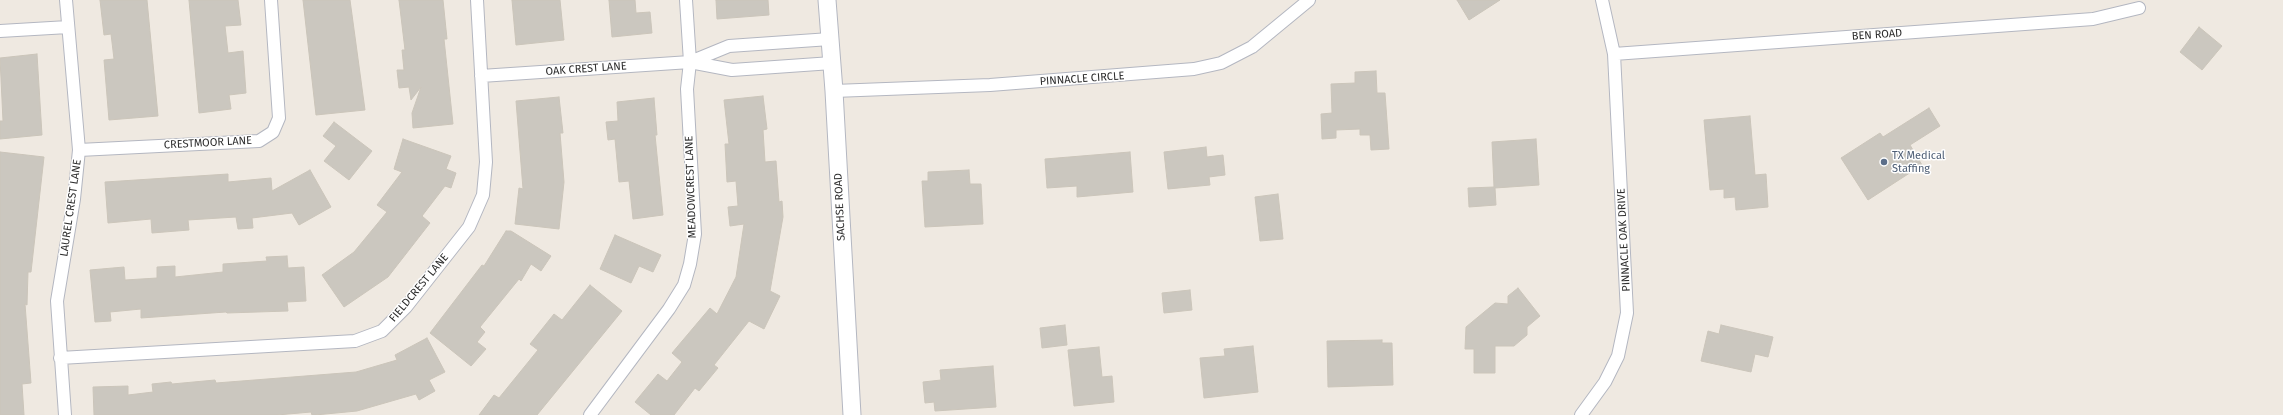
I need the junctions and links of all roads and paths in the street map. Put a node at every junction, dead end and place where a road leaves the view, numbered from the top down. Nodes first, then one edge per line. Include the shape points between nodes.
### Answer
1 (66, 0) edge
2 (271, 0) edge
3 (477, 0) edge
4 (686, 0) edge
5 (827, 0) edge
6 (1309, 0) edge
7 (1602, 0) edge
8 (2139, 8) dead end
9 (68, 27) junction
10 (0, 31) edge
11 (830, 39) junction
12 (1614, 54) junction
13 (690, 62) junction
14 (832, 63) junction
15 (481, 76) junction
16 (834, 92) junction
17 (79, 150) junction
18 (60, 358) junction
19 (65, 415) edge
20 (590, 415) edge
21 (852, 415) edge
22 (1581, 415) edge

1 - 9 street, LAUREL CREST LANE
2 - 17 street, CRESTMOOR LANE via 279,118 273,132 259,141
3 - 15 street, FIELDCREST LANE
4 - 13 street, MEADOWCREST LANE
5 - 11 main road, SACHSE ROAD
6 - 16 street, PINNACLE CIRCLE via 1252,47 1221,63 1194,69 990,85
7 - 12 street
8 - 12 street, BEN ROAD via 2093,19
9 - 10 street
9 - 17 street, LAUREL CREST LANE
11 - 13 street, OAK CREST LANE via 729,46
11 - 14 main road, SACHSE ROAD
12 - 22 street, PINNACLE OAK DRIVE via 1628,313 1618,356 1605,382
13 - 14 street, OAK CREST LANE via 732,70
13 - 15 street, OAK CREST LANE
13 - 20 street, MEADOWCREST LANE via 687,88 695,234 690,264 684,285 669,309
14 - 16 main road, SACHSE ROAD
15 - 18 street, FIELDCREST LANE via 486,162 483,195 469,227 406,307 382,331 355,341
16 - 21 main road, SACHSE ROAD
17 - 18 street, LAUREL CREST LANE via 74,199 57,301
18 - 19 street, LAUREL CREST LANE

